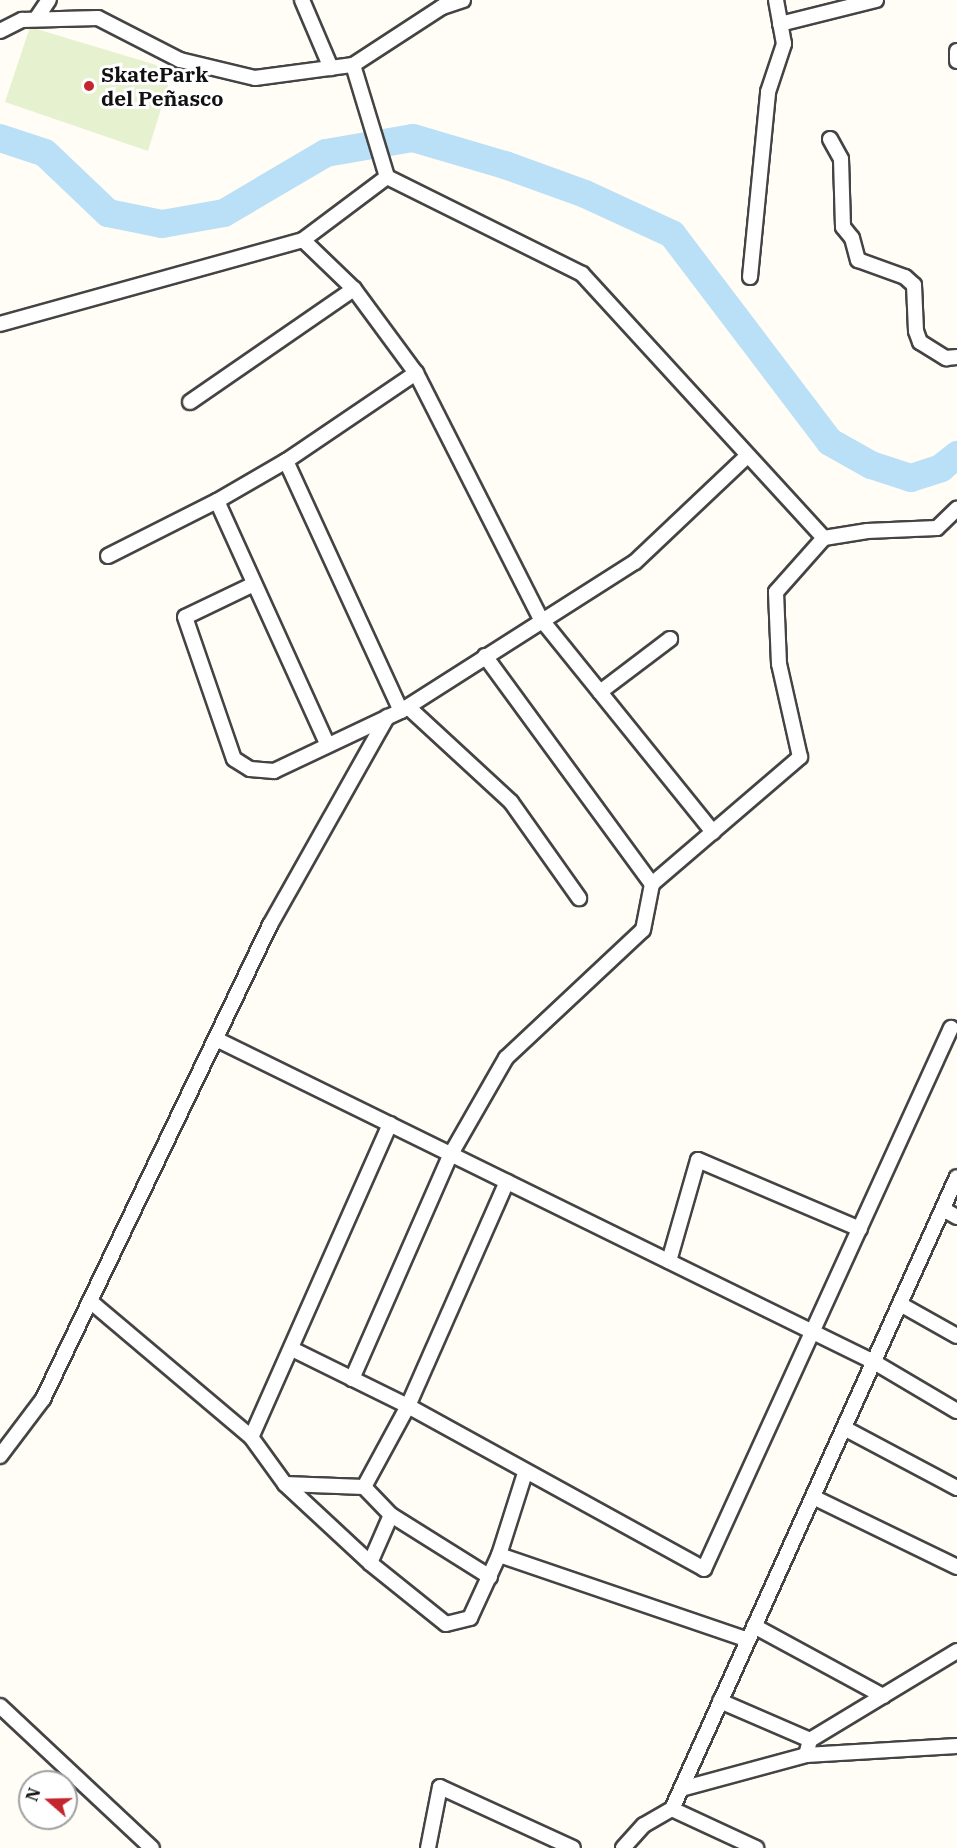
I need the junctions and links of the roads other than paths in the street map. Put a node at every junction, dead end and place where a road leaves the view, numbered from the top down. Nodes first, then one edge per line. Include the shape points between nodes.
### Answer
1 (49, 0) edge
2 (302, 0) edge
3 (455, 0) edge
4 (463, 0) edge
5 (776, 0) edge
6 (876, 0) edge
7 (442, 8) junction
8 (36, 19) junction
9 (780, 24) junction
10 (0, 31) edge
11 (957, 51) edge
12 (957, 61) edge
13 (353, 65) junction
14 (331, 68) junction
15 (830, 139) dead end
16 (387, 177) junction
17 (303, 240) junction
18 (750, 277) dead end
19 (354, 289) junction
20 (0, 324) edge
21 (952, 357) edge
22 (416, 373) junction
23 (190, 402) dead end
24 (747, 456) junction
25 (286, 461) junction
26 (218, 501) junction
27 (957, 509) edge
28 (824, 538) junction
29 (108, 556) dead end
30 (254, 584) junction
31 (541, 619) junction
32 (670, 639) dead end
33 (485, 656) junction
34 (600, 692) junction
35 (405, 709) junction
36 (387, 717) junction
37 (327, 744) junction
38 (713, 832) junction
39 (652, 884) junction
40 (579, 898) dead end
41 (951, 1028) dead end
42 (216, 1039) junction
43 (390, 1125) junction
44 (451, 1154) junction
45 (957, 1178) edge
46 (507, 1182) junction
47 (943, 1209) junction
48 (957, 1217) edge
49 (860, 1229) junction
50 (669, 1261) junction
51 (90, 1301) junction
52 (900, 1304) junction
53 (813, 1332) junction
54 (957, 1336) edge
55 (292, 1349) junction
56 (874, 1362) junction
57 (352, 1379) junction
58 (408, 1406) junction
59 (957, 1411) edge
60 (844, 1428) junction
61 (251, 1437) junction
62 (0, 1456) edge
63 (525, 1473) junction
64 (285, 1484) junction
65 (364, 1487) junction
66 (957, 1488) edge
67 (813, 1497) junction
68 (391, 1515) junction
69 (500, 1555) junction
70 (370, 1563) junction
71 (957, 1567) edge
72 (490, 1577) junction
73 (754, 1626) junction
74 (748, 1640) junction
75 (957, 1651) edge
76 (883, 1696) junction
77 (720, 1701) junction
78 (0, 1706) edge
79 (810, 1740) junction
80 (957, 1746) edge
81 (807, 1755) junction
82 (681, 1789) junction
83 (672, 1809) junction
84 (152, 1848) edge
85 (428, 1848) edge
86 (573, 1848) edge
87 (623, 1848) edge
88 (756, 1848) edge

1 - 8 street
2 - 14 street
3 - 7 street
4 - 7 street
5 - 9 street
6 - 9 street
7 - 13 street
8 - 10 street via 22,20
8 - 14 street via 98,18 180,60 255,78
9 - 18 street via 784,44 768,92
11 - 12 street
13 - 14 street
13 - 16 street
15 - 21 street via 841,159 843,227 852,237 858,260 905,277 914,285 918,336
16 - 17 street
16 - 24 street via 582,274
17 - 19 street
17 - 20 street
19 - 22 street
19 - 23 street
22 - 25 street
22 - 31 street
24 - 28 street
24 - 31 street via 635,562
25 - 26 street
25 - 35 street
26 - 29 street
26 - 30 street
27 - 28 street via 937,528 867,531
28 - 38 street via 776,592 779,664 800,758
30 - 37 street
30 - 37 street via 185,617 234,759 250,769 274,771
31 - 33 street
31 - 34 street
32 - 34 street
33 - 35 street
33 - 39 street
34 - 38 street
35 - 36 street
35 - 40 street via 511,802
36 - 37 street
36 - 42 street via 270,925
38 - 39 street
39 - 44 street via 643,930 506,1058
41 - 49 street
42 - 43 street
42 - 51 street
43 - 44 street
43 - 55 street
44 - 46 street
44 - 57 street
45 - 47 street
46 - 50 street
46 - 58 street
47 - 48 street
47 - 52 street
49 - 50 street via 698,1160
49 - 53 street
50 - 53 street
51 - 61 street
51 - 62 street via 43,1399
52 - 54 street
52 - 56 street
53 - 56 street
53 - 63 street via 704,1569
55 - 57 street
55 - 61 street
56 - 59 street
56 - 60 street
57 - 58 street
58 - 63 street
58 - 65 street
60 - 66 street
60 - 67 street
61 - 64 street
63 - 69 street
64 - 65 street
64 - 70 street
65 - 68 street
67 - 71 street
67 - 73 street
68 - 70 street
68 - 72 street
69 - 72 street
69 - 74 street
70 - 72 street via 446,1624 470,1618
73 - 74 street
73 - 76 street
74 - 77 street
75 - 76 street
76 - 79 street
77 - 79 street
77 - 82 street
78 - 84 street
79 - 81 street
80 - 81 street
81 - 82 street
82 - 83 street
83 - 87 street via 644,1825
83 - 88 street
85 - 86 street via 440,1787

